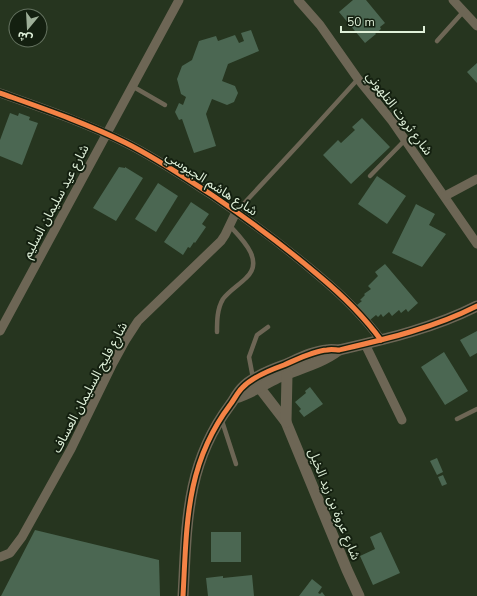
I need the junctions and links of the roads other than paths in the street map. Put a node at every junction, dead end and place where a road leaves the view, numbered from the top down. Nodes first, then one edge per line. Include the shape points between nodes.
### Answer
1 (179, 0) edge
2 (298, 0) edge
3 (453, 0) edge
4 (463, 12) junction
5 (477, 26) edge
6 (437, 41) dead end
7 (358, 79) junction
8 (132, 86) junction
9 (0, 93) edge
10 (165, 105) dead end
11 (106, 134) junction
12 (405, 140) junction
13 (370, 176) dead end
14 (477, 179) edge
15 (445, 196) junction
16 (236, 212) junction
17 (230, 226) junction
18 (477, 244) edge
19 (477, 306) edge
20 (268, 327) dead end
21 (0, 331) edge
22 (217, 332) dead end
23 (381, 340) junction
24 (365, 344) junction
25 (339, 350) junction
26 (287, 375) junction
27 (256, 383) junction
28 (477, 409) edge
29 (220, 418) junction
30 (458, 419) dead end
31 (402, 420) dead end
32 (286, 422) junction
33 (236, 464) dead end
34 (0, 557) edge
35 (183, 596) edge
36 (359, 596) edge

1 - 8 street, شارع عيد سليمان السليم
2 - 7 street, شارع ثروت التلهوني via 320,25
3 - 4 street
4 - 5 street
4 - 6 lane
7 - 12 street, شارع ثروت التلهوني
7 - 16 lane, شارع فليح السليمان العساف
8 - 10 lane
8 - 11 street, شارع عيد سليمان السليم
9 - 11 street, شارع هاشم الجيوسي
11 - 16 street, شارع هاشم الجيوسي via 142,151
11 - 21 street, شارع عيد سليمان السليم
12 - 13 lane
12 - 15 street, شارع ثروت التلهوني
14 - 15 street
15 - 18 street, شارع ثروت التلهوني
16 - 17 street, شارع فليح السليمان العساف
16 - 23 street, شارع هاشم الجيوسي via 299,258 342,295
17 - 22 lane via 252,254 253,265 248,277 221,303
17 - 34 street, شارع فليح السليمان العساف via 216,246 138,321 113,363 71,449 22,537 10,553
19 - 23 street via 440,323
20 - 27 lane via 257,335 249,357
23 - 24 street
24 - 25 street
24 - 31 street
25 - 26 street via 329,358
25 - 27 street via 308,355 280,366
26 - 27 street
26 - 32 street, شارع عروة بن زيد الخيل
27 - 29 street via 242,388
27 - 32 street, شارع عروة بن زيد الخيل
28 - 30 lane
29 - 33 lane
29 - 35 street via 201,455 193,483 188,512
32 - 36 street, شارع عروة بن زيد الخيل

